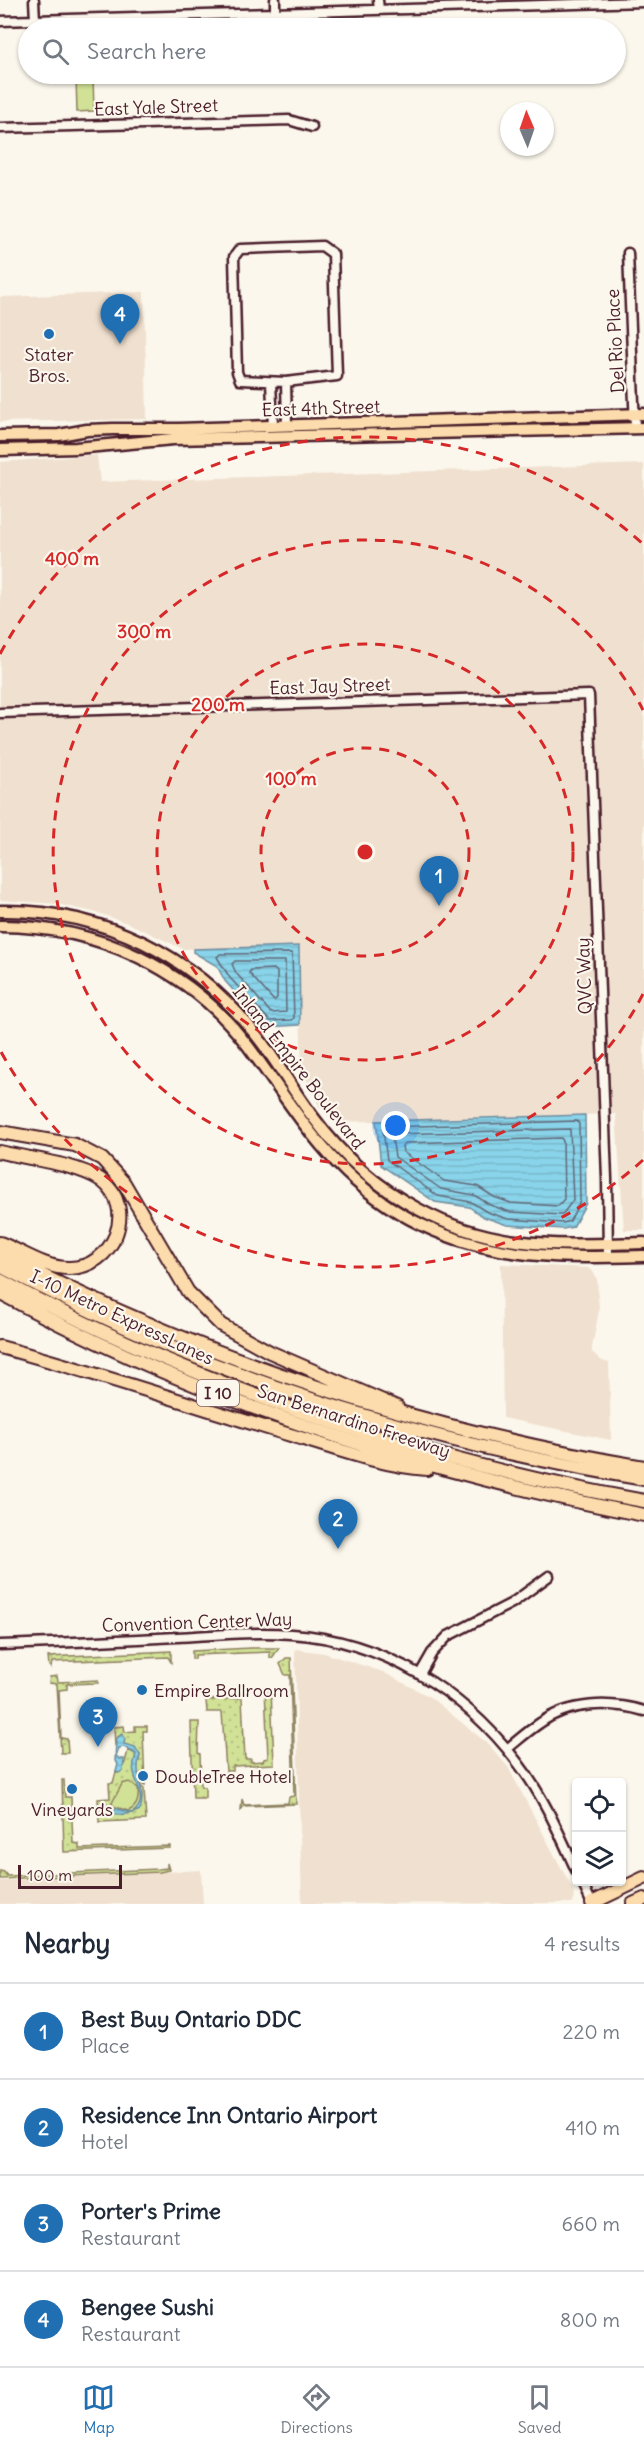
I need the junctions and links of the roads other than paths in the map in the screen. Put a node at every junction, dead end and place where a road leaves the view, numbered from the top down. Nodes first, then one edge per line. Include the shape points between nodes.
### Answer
1 (34, 0) edge
2 (275, 0) edge
3 (561, 2) edge
4 (644, 2) edge
5 (469, 4) edge
6 (378, 5) edge
7 (275, 13) junction
8 (35, 18) edge
9 (104, 18) edge
10 (18, 20) edge
11 (0, 21) edge
12 (312, 127) dead end
13 (0, 128) edge
14 (628, 253) dead end
15 (271, 382) junction
16 (286, 382) junction
17 (639, 414) edge
18 (287, 425) junction
19 (273, 426) junction
20 (639, 428) edge
21 (0, 436) edge
22 (66, 449) junction
23 (0, 450) edge
24 (0, 456) edge
25 (589, 695) joint
26 (0, 713) edge
27 (0, 911) edge
28 (0, 926) edge
29 (0, 1132) edge
30 (0, 1152) edge
31 (0, 1243) edge
32 (644, 1243) edge
33 (608, 1244) junction
34 (0, 1254) edge
35 (644, 1256) edge
36 (608, 1257) junction
37 (0, 1266) edge
38 (0, 1280) edge
39 (0, 1293) edge
40 (0, 1349) edge
41 (428, 1421) junction
42 (644, 1467) edge
43 (446, 1470) junction
44 (644, 1479) edge
45 (644, 1501) edge
46 (644, 1515) edge
47 (549, 1576) dead end
48 (0, 1645) edge
49 (420, 1674) junction
50 (644, 1711) edge
51 (507, 1749) junction
52 (572, 1862) edge
53 (644, 1878) edge
54 (584, 1886) edge
55 (644, 1899) edge
56 (591, 1904) edge
57 (633, 1904) edge

1 - 8 street
2 - 7 street
3 - 4 street
3 - 5 street
5 - 6 street
6 - 7 street
7 - 9 street
10 - 11 street
12 - 13 street, East Yale Street via 289,120
14 - 17 street, Del Rio Place
15 - 16 street
15 - 16 street via 243,381 238,376 234,257 240,249 322,246 333,254 337,376
15 - 19 street
16 - 18 street
17 - 18 main road, East 4th Street
17 - 20 street, Del Rio Place
18 - 19 main road, East 4th Street
19 - 21 main road, East 4th Street
20 - 22 main road, East 4th Street via 173,439
22 - 23 main road, East 4th Street
22 - 24 main road via 51,454
25 - 26 street, East Jay Street
25 - 33 street, QVC Way
27 - 33 main road, Inland Empire Boulevard via 50,913 91,922 127,934 186,968 218,991 238,1012 331,1140 362,1171 419,1210 478,1234 532,1244
28 - 36 main road, Inland Empire Boulevard via 48,929 105,942 163,969 189,987 246,1044 324,1151 380,1201 422,1225 463,1242 520,1255
29 - 41 highway via 75,1145 109,1165 124,1183 188,1292 228,1329 270,1352
30 - 31 highway via 98,1179 114,1197 119,1224 109,1250 96,1261 79,1267 55,1266
32 - 33 main road, Inland Empire Boulevard
33 - 36 street, QVC Way
34 - 41 highway, San Bernardino Freeway / I 10 via 202,1347 316,1388
35 - 36 main road, Inland Empire Boulevard
37 - 44 highway, I-10 Metro ExpressLanes via 155,1340 299,1395 464,1443
38 - 45 highway, I-10 Metro ExpressLanes via 168,1360 291,1408 452,1458
39 - 43 highway, San Bernardino Freeway / I 10 via 185,1380 296,1423
40 - 43 highway via 346,1452 406,1468
41 - 42 highway, San Bernardino Freeway / I 10
43 - 46 highway, San Bernardino Freeway / I 10 via 537,1494
47 - 49 street via 512,1603 448,1636
48 - 49 street, Convention Center Way via 293,1634 349,1645
49 - 51 street, Convention Center Way via 461,1702
50 - 51 street via 615,1705 573,1709 541,1722
51 - 52 street, Convention Center Way via 548,1811
53 - 56 highway
54 - 56 street
55 - 57 highway

